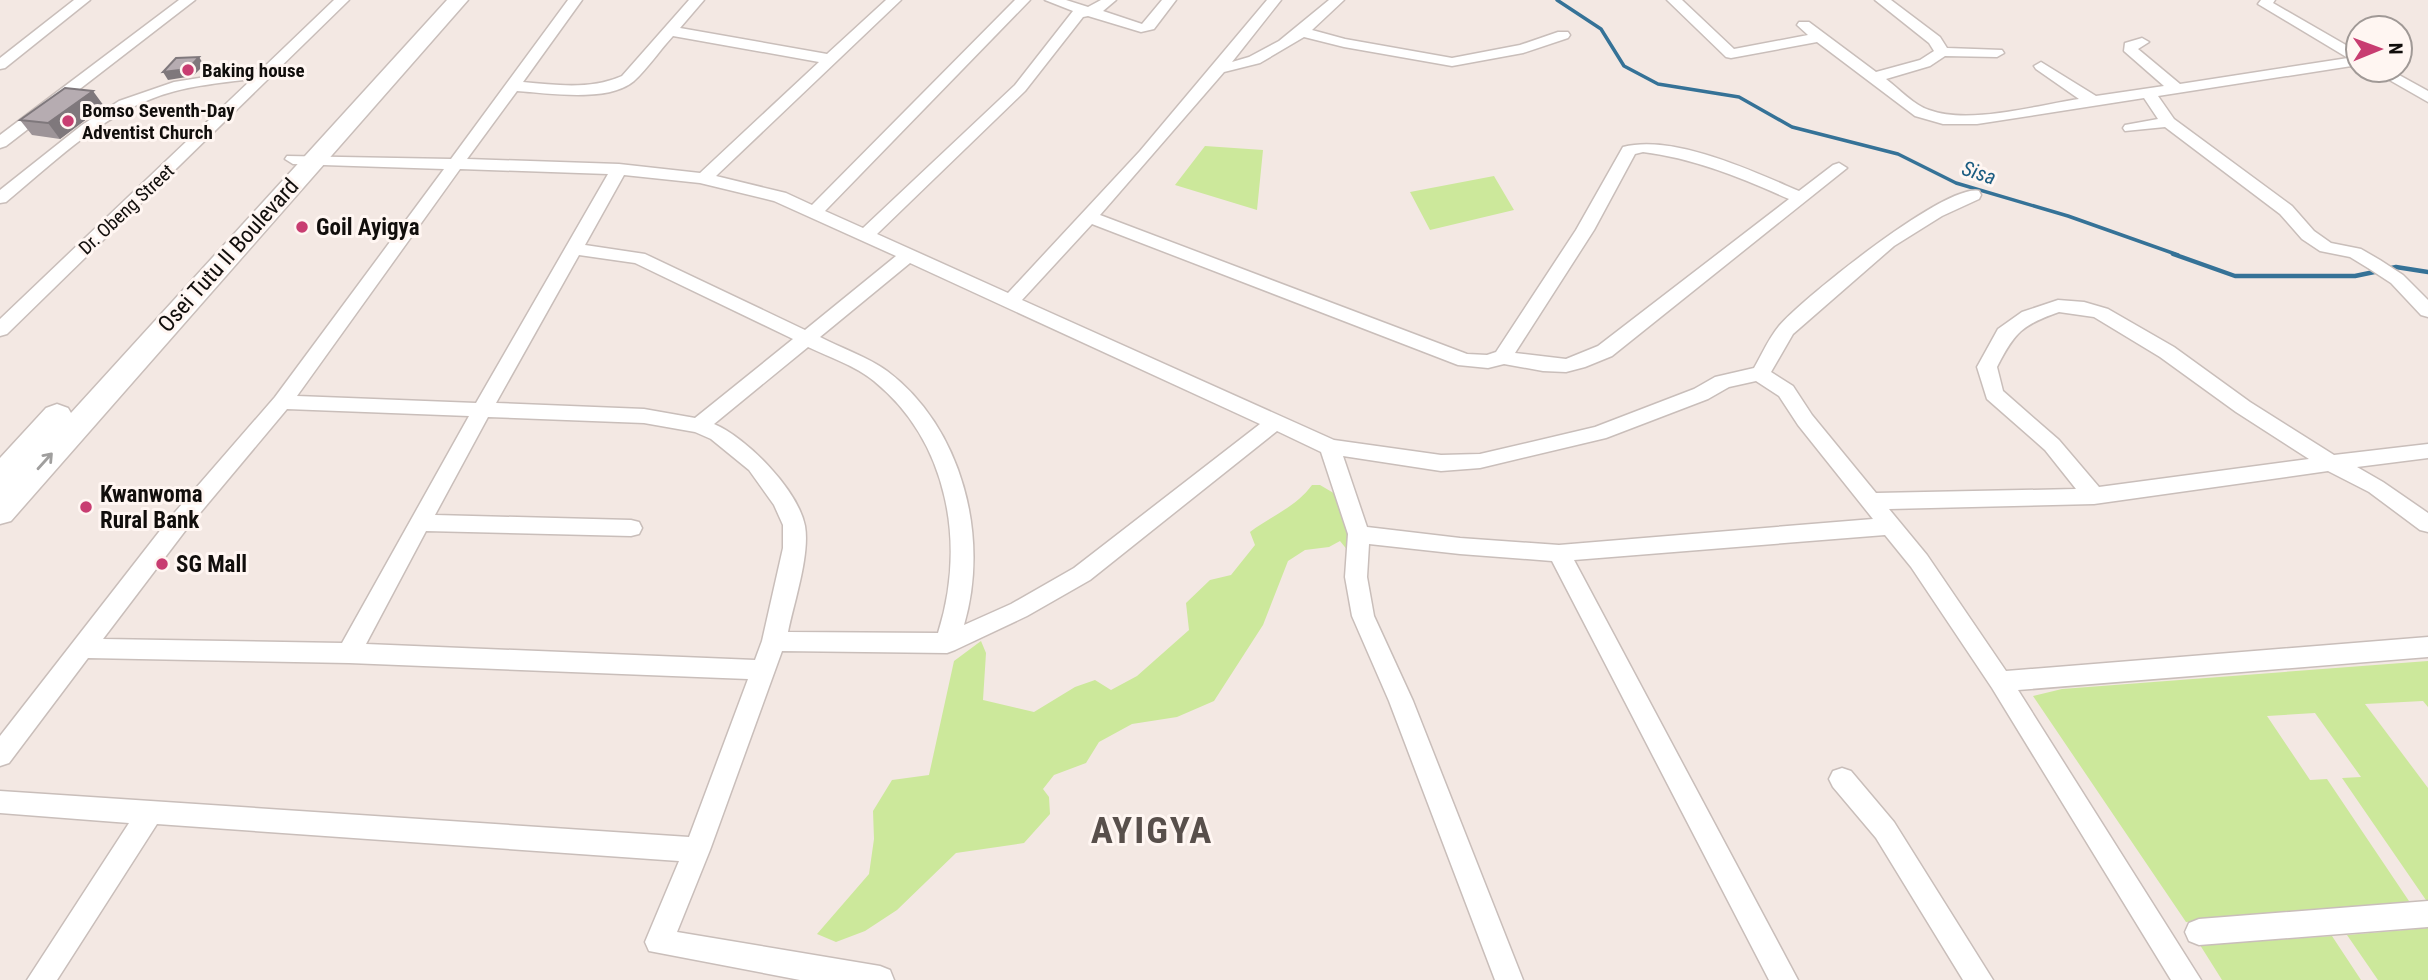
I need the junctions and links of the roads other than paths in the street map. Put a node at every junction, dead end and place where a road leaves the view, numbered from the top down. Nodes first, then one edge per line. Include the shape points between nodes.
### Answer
1 (83, 0) edge
2 (188, 0) edge
3 (342, 0) edge
4 (440, 0) edge
5 (458, 0) edge
6 (575, 0) edge
7 (697, 0) edge
8 (894, 0) edge
9 (1023, 0) edge
10 (1052, 0) edge
11 (1109, 0) edge
12 (1169, 0) edge
13 (1274, 0) edge
14 (1337, 0) edge
15 (1674, 0) edge
16 (1882, 0) edge
17 (2269, 0) edge
18 (1087, 10) junction
19 (1804, 25) dead end
20 (670, 31) junction
21 (1302, 32) junction
22 (1563, 35) dead end
23 (1820, 37) junction
24 (2142, 42) dead end
25 (1942, 52) junction
26 (2344, 52) edge
27 (1997, 53) dead end
28 (829, 59) junction
29 (2344, 62) edge
30 (0, 65) edge
31 (2041, 65) dead end
32 (1222, 68) junction
33 (269, 72) junction
34 (1873, 78) junction
35 (2404, 84) edge
36 (514, 86) junction
37 (2176, 88) junction
38 (2148, 93) junction
39 (2428, 97) edge
40 (2091, 100) junction
41 (2168, 122) junction
42 (2131, 128) dead end
43 (0, 143) edge
44 (303, 159) junction
45 (457, 162) junction
46 (1839, 168) dead end
47 (619, 169) junction
48 (705, 178) junction
49 (1973, 195) dead end
50 (0, 198) edge
51 (1800, 198) junction
52 (813, 214) junction
53 (1090, 217) junction
54 (864, 237) junction
55 (575, 249) junction
56 (906, 256) junction
57 (1009, 303) junction
58 (2428, 311) edge
59 (0, 330) edge
60 (807, 337) junction
61 (1503, 356) junction
62 (1760, 374) junction
63 (282, 402) junction
64 (483, 408) junction
65 (1277, 421) junction
66 (698, 426) junction
67 (1330, 447) junction
68 (2428, 451) edge
69 (2331, 463) junction
70 (0, 478) edge
71 (2094, 496) junction
72 (1872, 501) junction
73 (0, 512) edge
74 (421, 523) junction
75 (2428, 524) edge
76 (1891, 526) junction
77 (631, 528) dead end
78 (1359, 534) junction
79 (1559, 553) junction
80 (774, 641) junction
81 (947, 643) junction
82 (2428, 647) edge
83 (80, 648) junction
84 (349, 653) junction
85 (763, 670) junction
86 (2000, 681) junction
87 (0, 755) edge
88 (1842, 779) dead end
89 (0, 802) edge
90 (151, 812) junction
91 (696, 850) junction
92 (2428, 914) edge
93 (2199, 933) dead end
94 (41, 980) edge
95 (880, 980) edge
96 (1509, 980) edge
97 (1784, 980) edge
98 (1979, 980) edge
99 (2187, 980) edge

1 - 30 street
2 - 43 street
3 - 33 street, Dr. Obeng Street
4 - 44 highway, Osei Tutu II Boulevard
5 - 44 highway, Osei Tutu II Boulevard
6 - 36 street
7 - 20 street
8 - 28 street
9 - 52 street
10 - 18 street
11 - 18 street via 1100,8
12 - 18 street via 1149,26 1141,28
13 - 32 street
14 - 21 street
15 - 23 street via 1731,54
16 - 25 street via 1935,40
17 - 26 street via 2265,4
18 - 54 street via 1064,30 1020,88
19 - 23 street
20 - 28 street
20 - 36 street via 627,79 615,86
21 - 22 street via 1452,62 1523,49
21 - 32 street via 1256,62
23 - 34 street
24 - 37 street via 2130,46 2131,51
25 - 27 street
25 - 34 street via 1925,63
28 - 48 street
29 - 37 street
31 - 40 street
32 - 53 street
33 - 50 street via 206,80 141,97 104,118
33 - 59 street, Dr. Obeng Street
34 - 40 street via 1921,113 1943,119 1977,119
35 - 39 street
36 - 45 street
37 - 38 street
38 - 40 street
38 - 41 street
41 - 42 street
41 - 58 street via 2286,210 2308,235 2326,247 2355,253 2374,264 2397,279
44 - 45 street
44 - 70 highway, Osei Tutu II Boulevard
73 -> 44 highway, Osei Tutu II Boulevard
45 - 47 street
45 - 63 street
46 - 51 street
47 - 48 street
47 - 55 street
48 - 52 street via 768,193
49 - 62 street via 1888,242 1786,330
51 - 61 street via 1586,362 1551,366
51 - 61 street via 1713,163 1635,147 1629,150 1585,230
52 - 54 street
53 - 57 street
53 - 61 street via 1465,360 1489,362
54 - 56 street
55 - 60 street via 639,258
55 - 64 street
56 - 57 street
56 - 60 street
57 - 65 street
60 - 66 street
60 - 81 street via 880,374 940,446 957,501 963,564 958,607
62 - 67 street via 1723,382 1599,433 1480,461 1441,463
62 - 72 street via 1786,391 1805,421
63 - 64 street
63 - 83 street
64 - 66 street via 644,416
64 - 74 street
65 - 67 street
65 - 81 street via 1082,574 1020,611
66 - 80 street via 718,434 756,465 794,524 794,548
67 - 78 street
68 - 69 street
69 - 71 street
69 - 71 street via 2101,313 2058,306 2029,316 2005,333 1987,367 1994,394 2052,445
69 - 75 street via 2376,487
71 - 72 street
72 - 76 street
74 - 77 street
74 - 84 street
76 - 79 street
76 - 86 street
78 - 79 street
78 - 96 street via 1356,577 1363,616 1401,701
79 - 97 street
80 - 81 street
80 - 85 street
82 - 86 street
83 - 84 street
83 - 87 street
84 - 85 street
85 - 91 street
86 - 99 street
88 - 98 street via 1885,831
89 - 90 street
90 - 91 street
90 - 94 street
91 - 95 street via 659,942
92 - 93 street

